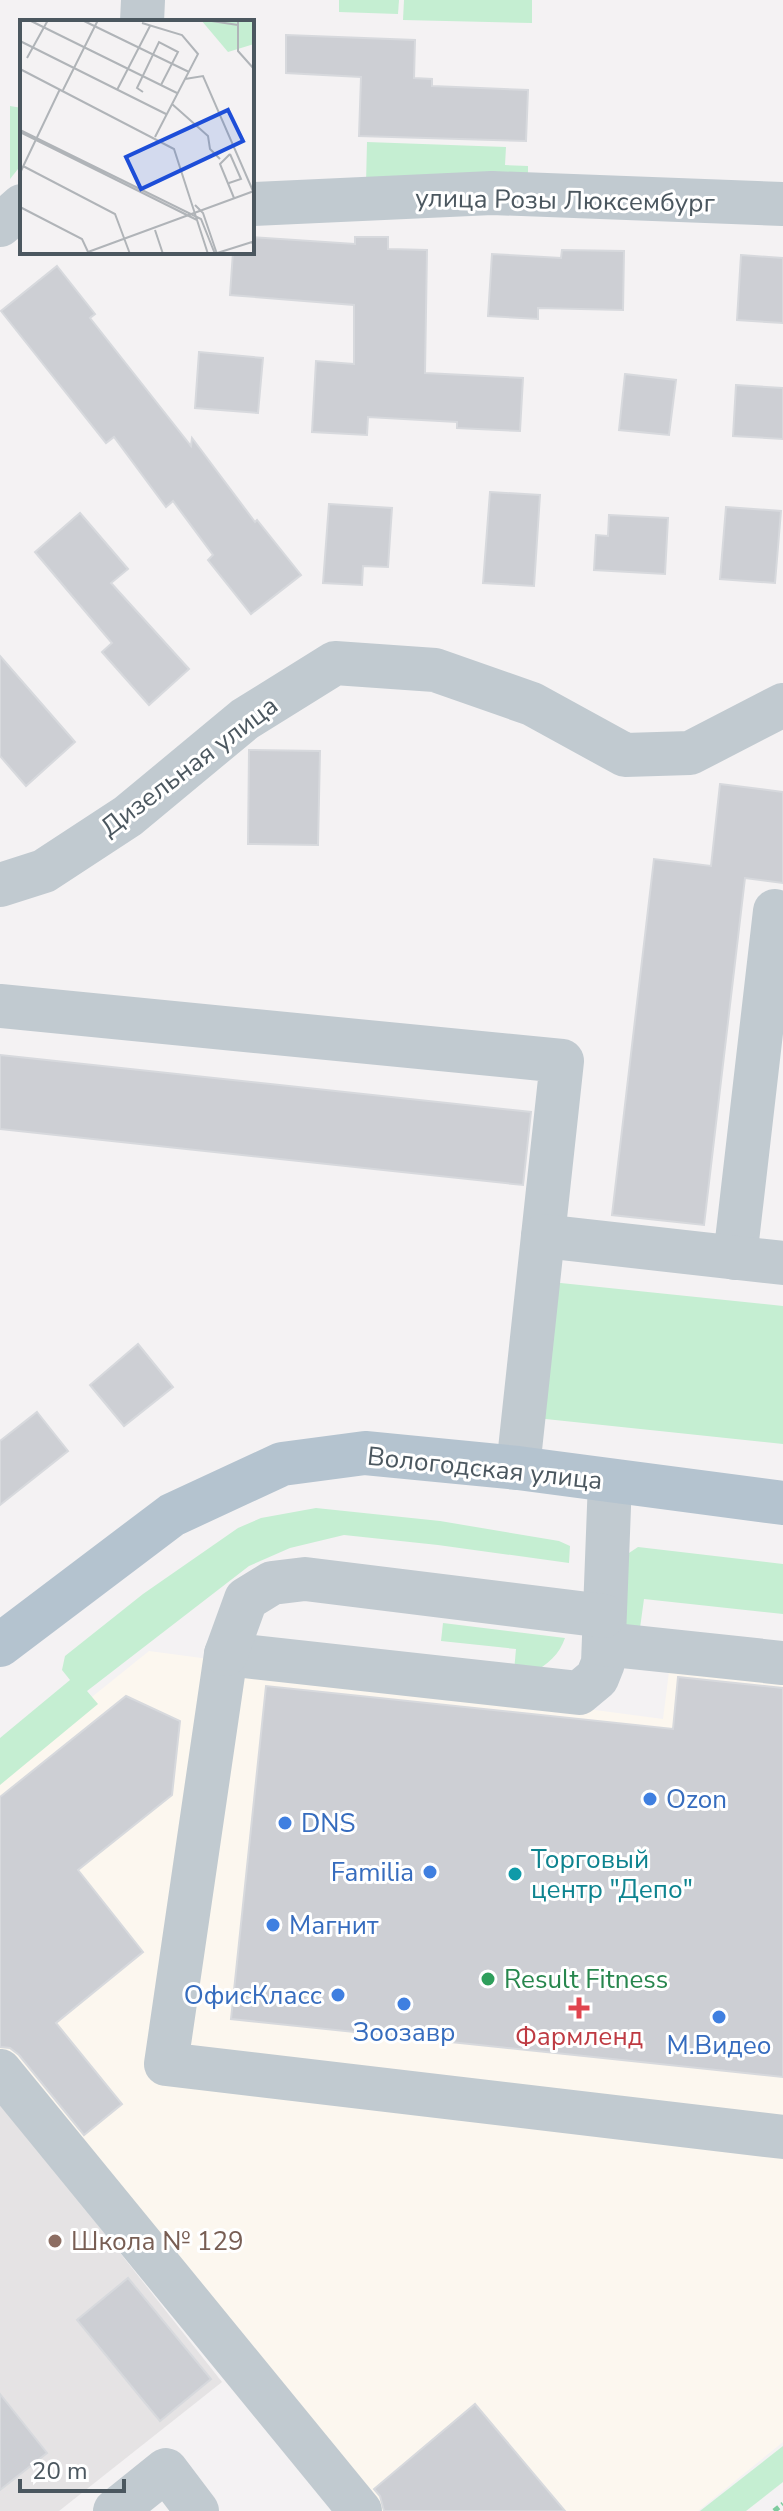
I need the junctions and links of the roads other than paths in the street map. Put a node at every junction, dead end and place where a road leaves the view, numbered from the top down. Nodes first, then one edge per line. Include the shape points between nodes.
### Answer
1 (143, 0) edge
2 (142, 20) edge
3 (254, 204) edge
4 (783, 204) edge
5 (783, 705) edge
6 (0, 885) edge
7 (775, 911) dead end
8 (0, 1006) edge
9 (767, 1114) edge
10 (543, 1236) junction
11 (735, 1258) junction
12 (783, 1263) edge
13 (518, 1468) junction
14 (610, 1481) junction
15 (783, 1503) edge
16 (604, 1630) junction
17 (0, 1645) edge
18 (226, 1654) junction
19 (783, 1663) edge
20 (0, 2071) edge
21 (783, 2137) edge
22 (115, 2511) edge
23 (197, 2511) edge
24 (360, 2511) edge

1 - 2 street
3 - 4 street, улица Розы Люксембург via 492,193
5 - 6 street, Дизельная улица via 690,753 625,755 532,704 435,670 335,663 245,719 128,816 44,871
7 - 9 street
8 - 10 street via 562,1061
9 - 11 street
10 - 11 street
10 - 13 street
11 - 12 street
13 - 14 main road, Вологодская улица
13 - 17 main road, Вологодская улица via 365,1453 282,1464 172,1515
14 - 15 main road, Вологодская улица
14 - 16 street
16 - 18 street via 305,1579 272,1583 246,1599
16 - 18 street via 603,1663 597,1678 579,1693
16 - 19 street
18 - 21 street via 166,2064
20 - 24 street
22 - 23 street via 166,2470

